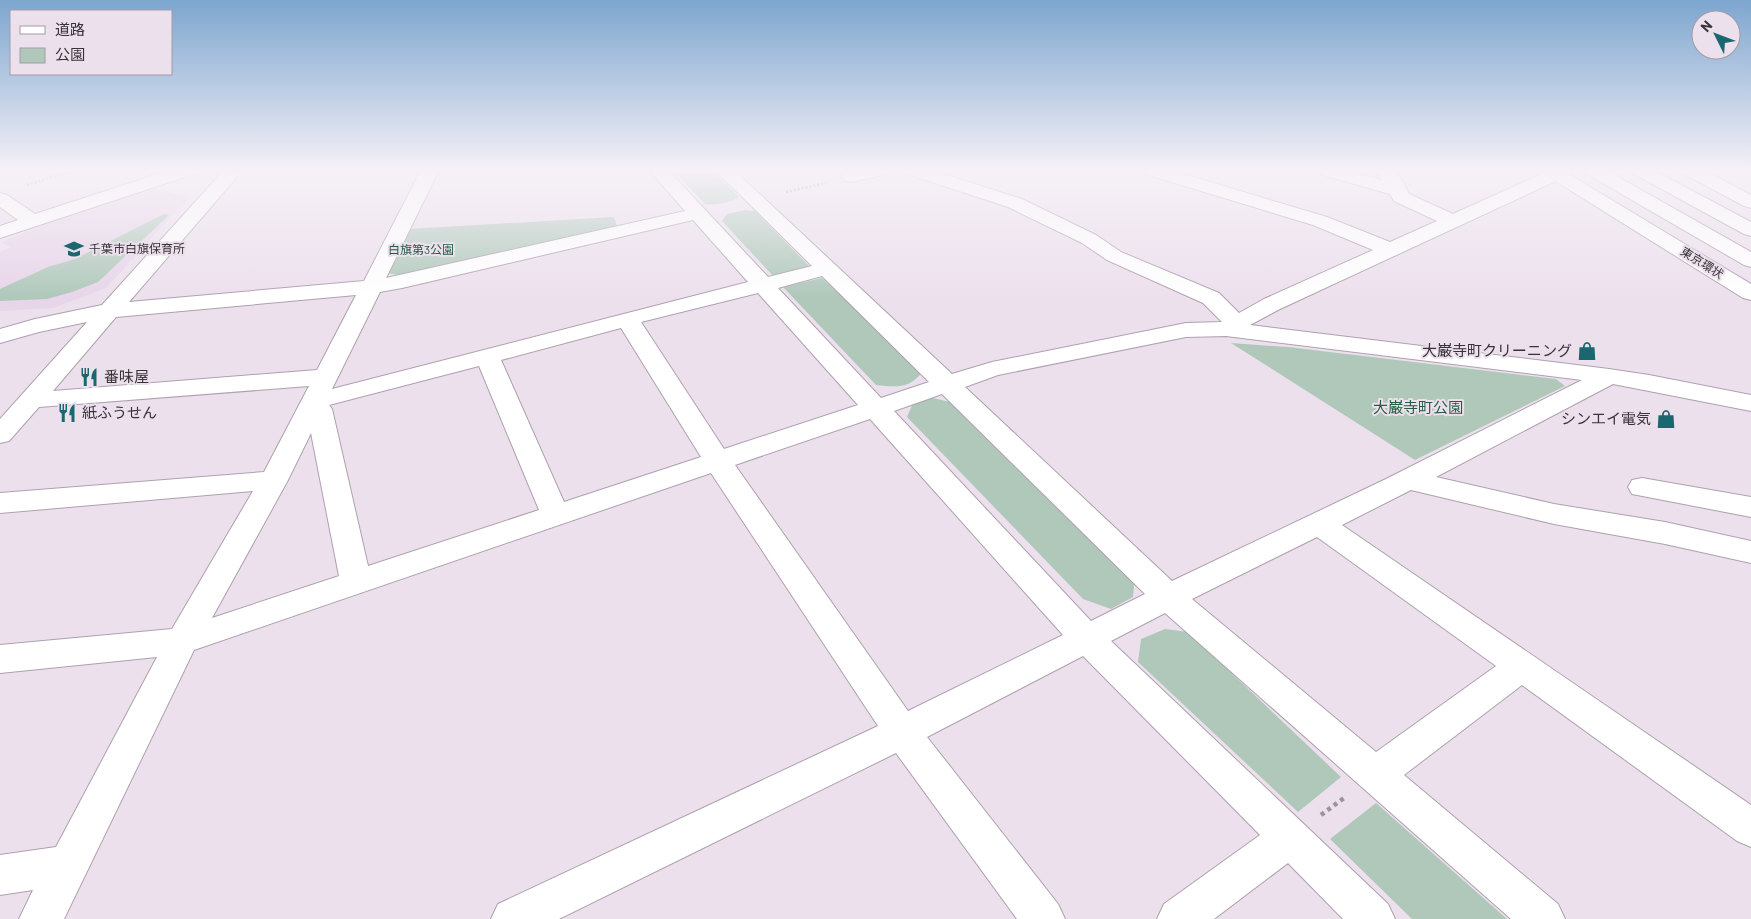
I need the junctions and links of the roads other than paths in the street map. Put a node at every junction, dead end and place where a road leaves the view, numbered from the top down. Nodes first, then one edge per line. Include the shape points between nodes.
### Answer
1 (21, 213) edge
2 (58, 213) edge
3 (196, 213) edge
4 (408, 213) edge
5 (695, 213) edge
6 (700, 213) edge
7 (778, 213) edge
8 (1035, 213) edge
9 (1293, 213) edge
10 (1433, 213) edge
11 (1471, 213) edge
12 (1623, 213) edge
13 (1667, 213) edge
14 (1719, 213) edge
15 (33, 221) junction
16 (1452, 222) junction
17 (1751, 230) edge
18 (0, 232) edge
19 (1391, 250) junction
20 (1751, 261) edge
21 (826, 269) junction
22 (762, 285) junction
23 (370, 288) junction
24 (1751, 294) edge
25 (108, 311) junction
26 (627, 319) junction
27 (1231, 326) junction
28 (0, 336) edge
29 (487, 356) junction
30 (1609, 376) junction
31 (947, 384) junction
32 (319, 389) junction
33 (31, 400) junction
34 (1751, 402) edge
35 (876, 407) junction
36 (0, 435) edge
37 (718, 462) junction
38 (274, 480) junction
39 (1407, 480) junction
40 (1642, 487) dead end
41 (0, 503) edge
42 (1751, 507) edge
43 (556, 516) junction
44 (1318, 523) junction
45 (1751, 552) edge
46 (356, 583) junction
47 (1168, 597) junction
48 (1086, 638) junction
49 (182, 641) junction
50 (0, 659) edge
51 (1522, 666) junction
52 (902, 732) junction
53 (1375, 775) junction
54 (1751, 828) edge
55 (1290, 837) junction
56 (69, 865) junction
57 (0, 875) edge
58 (41, 919) edge
59 (513, 919) edge
60 (1043, 919) edge
61 (1179, 919) edge
62 (1373, 919) edge
63 (1543, 919) edge

1 - 15 main road
2 - 15 main road
3 - 25 main road
4 - 23 main road
5 - 23 main road
6 - 22 main road
7 - 21 main road
8 - 27 main road via 1089,239 1114,256 1211,298
9 - 19 main road
10 - 16 main road
11 - 16 main road
12 - 24 main road, 東京環状
13 - 20 main road
14 - 17 main road
15 - 18 main road
16 - 19 main road
19 - 27 main road
21 - 22 main road
21 - 31 main road
22 - 26 main road
22 - 35 main road
23 - 25 main road
23 - 32 main road
25 - 28 main road
25 - 33 main road
26 - 29 main road
26 - 37 main road
27 - 30 main road
27 - 31 main road via 1176,332 992,369
29 - 32 main road
29 - 43 main road
30 - 34 main road
30 - 39 main road
31 - 35 main road
31 - 47 main road
32 - 33 main road
32 - 38 main road
32 - 46 main road via 318,409
33 - 36 main road
35 - 37 main road
35 - 48 main road
37 - 43 main road
37 - 52 main road
38 - 41 main road
38 - 49 main road
39 - 44 main road
39 - 45 main road via 1554,514
40 - 42 main road
43 - 46 main road
44 - 47 main road
44 - 51 main road
46 - 49 main road
47 - 48 main road
47 - 53 main road
48 - 52 main road
48 - 55 main road
49 - 50 main road
49 - 56 main road
51 - 53 main road
51 - 54 main road
52 - 59 main road
52 - 60 main road
53 - 63 main road
55 - 61 main road
55 - 62 main road
56 - 57 main road
56 - 58 main road

